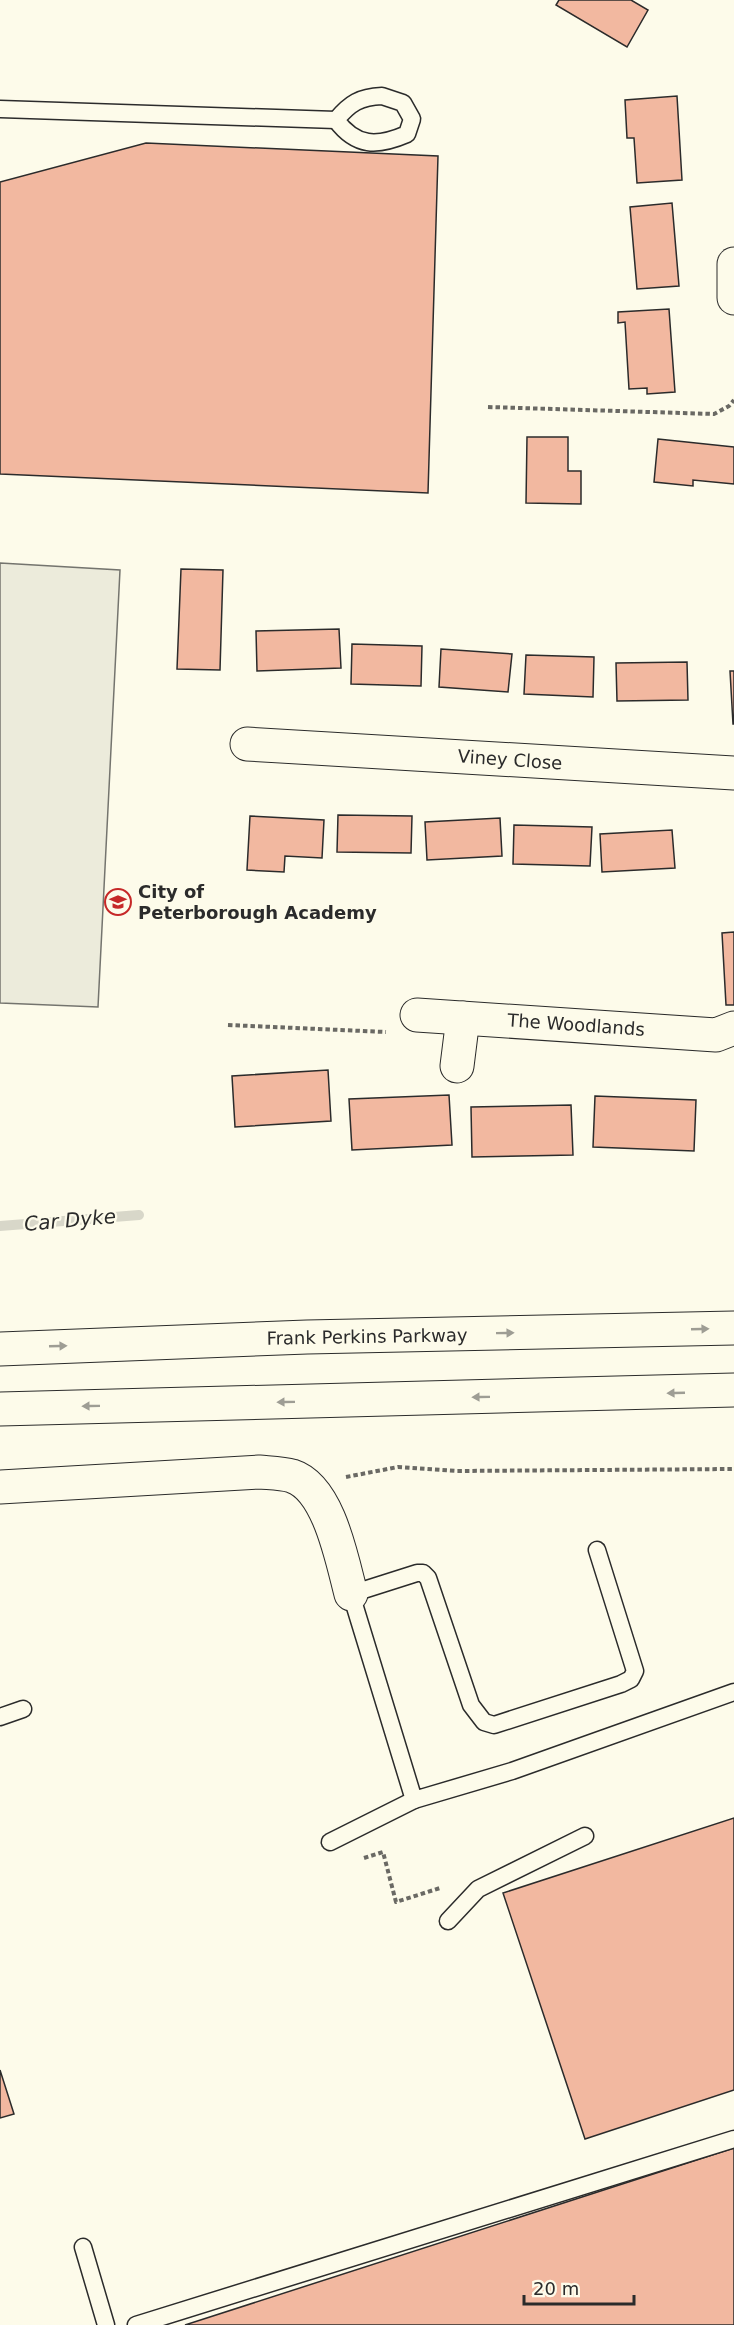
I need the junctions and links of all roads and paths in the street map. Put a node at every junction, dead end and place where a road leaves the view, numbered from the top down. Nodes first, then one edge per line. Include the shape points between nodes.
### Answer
1 (0, 109) edge
2 (336, 120) dead end
3 (734, 264) edge
4 (734, 298) edge
5 (734, 399) edge
6 (488, 406) dead end
7 (247, 744) dead end
8 (734, 773) edge
9 (417, 1015) joint
10 (463, 1018) junction
11 (228, 1025) dead end
12 (734, 1028) edge
13 (457, 1066) dead end
14 (734, 1328) edge
15 (0, 1349) edge
16 (734, 1390) edge
17 (0, 1408) edge
18 (734, 1469) edge
19 (0, 1487) edge
20 (311, 1490) junction
21 (597, 1550) dead end
22 (351, 1593) junction
23 (734, 1692) edge
24 (23, 1709) dead end
25 (0, 1717) edge
26 (414, 1800) junction
27 (585, 1836) dead end
28 (330, 1842) dead end
29 (358, 1860) dead end
30 (478, 1889) junction
31 (448, 1921) dead end
32 (734, 2139) edge
33 (83, 2247) dead end
34 (106, 2325) edge
35 (136, 2325) edge

1 - 2 lane
3 - 4 main road
5 - 6 path via 714,414
7 - 8 main road, Viney Close
9 - 10 main road, The Woodlands
9 - 11 path via 403,1033
10 - 12 main road, The Woodlands via 716,1035
10 - 13 main road
15 -> 14 main road, Frank Perkins Parkway via 307,1337
16 -> 17 main road
18 - 20 path via 457,1471 398,1467 335,1479
19 - 20 main road via 259,1472 292,1476
20 - 22 main road via 319,1498 338,1545
21 - 22 lane via 635,1671 631,1679 494,1725 484,1722 471,1705 423,1573
22 - 26 lane
23 - 26 lane via 512,1771
24 - 25 lane
26 - 28 lane
27 - 30 lane
29 - 30 path via 383,1852 396,1902 472,1881
30 - 31 lane
32 - 35 lane
33 - 34 lane

